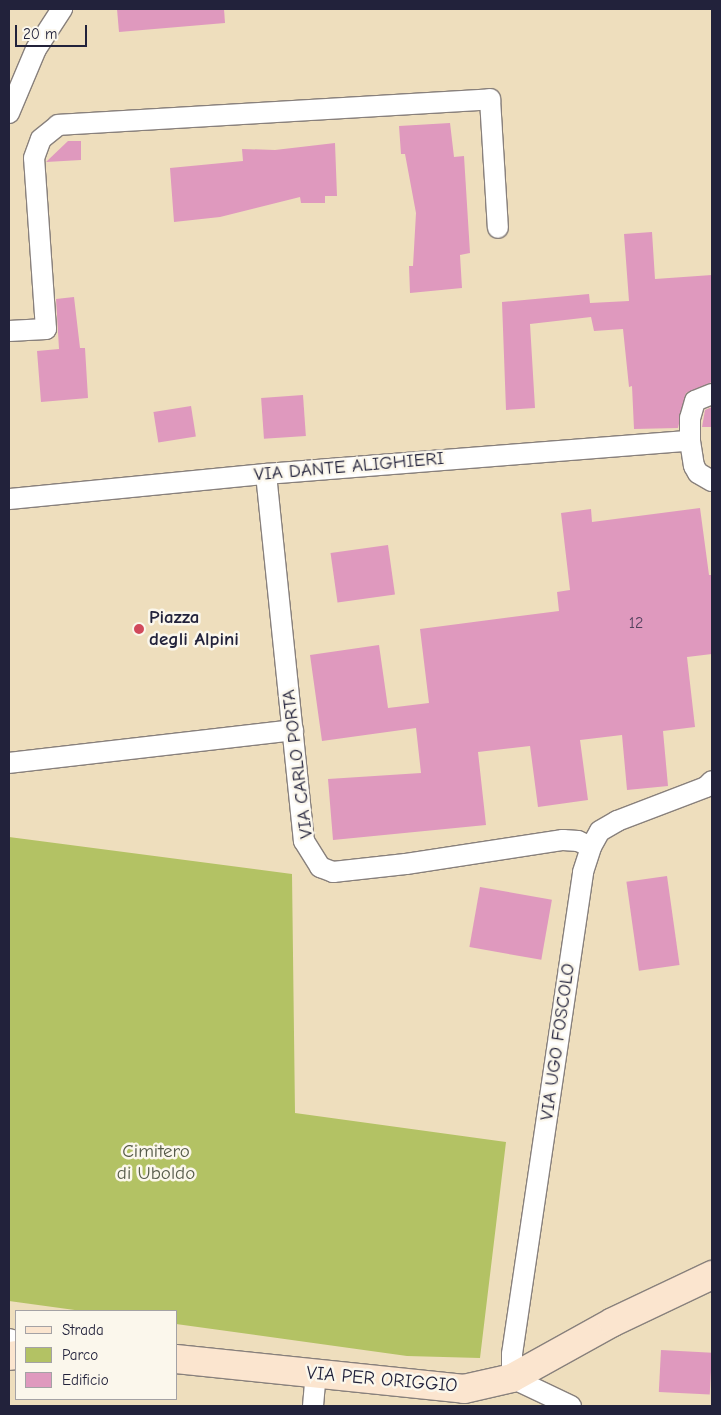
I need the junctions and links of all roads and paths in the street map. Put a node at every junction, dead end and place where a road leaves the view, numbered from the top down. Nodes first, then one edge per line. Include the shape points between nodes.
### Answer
1 (62, 9) edge
2 (9, 113) edge
3 (498, 228) dead end
4 (9, 331) edge
5 (712, 394) edge
6 (690, 441) junction
7 (266, 474) junction
8 (712, 481) edge
9 (9, 499) edge
10 (293, 730) junction
11 (9, 763) edge
12 (712, 781) edge
13 (591, 847) junction
14 (712, 1274) edge
15 (178, 1359) edge
16 (316, 1374) junction
17 (512, 1378) junction
18 (313, 1406) edge
19 (571, 1406) edge

1 - 2 street via 36,49
3 - 4 street via 490,99 58,125 41,139 34,158 46,329
5 - 6 street via 695,402 690,418
6 - 7 street, VIA DANTE ALIGHIERI
6 - 8 street via 694,466 698,473
7 - 9 street, VIA DANTE ALIGHIERI
7 - 10 street, VIA CARLO PORTA
10 - 11 street
10 - 13 street, VIA CARLO PORTA via 304,840 320,867 333,872 406,864 563,840 578,841
12 - 13 street, VIA UGO FOSCOLO via 706,787 617,821 600,831
13 - 17 street, VIA UGO FOSCOLO via 579,902 514,1344
14 - 17 street, VIA PER ORIGGIO via 613,1322
15 - 16 street, VIA PER ORIGGIO
16 - 17 street, VIA PER ORIGGIO via 464,1388
16 - 18 street
17 - 19 street

